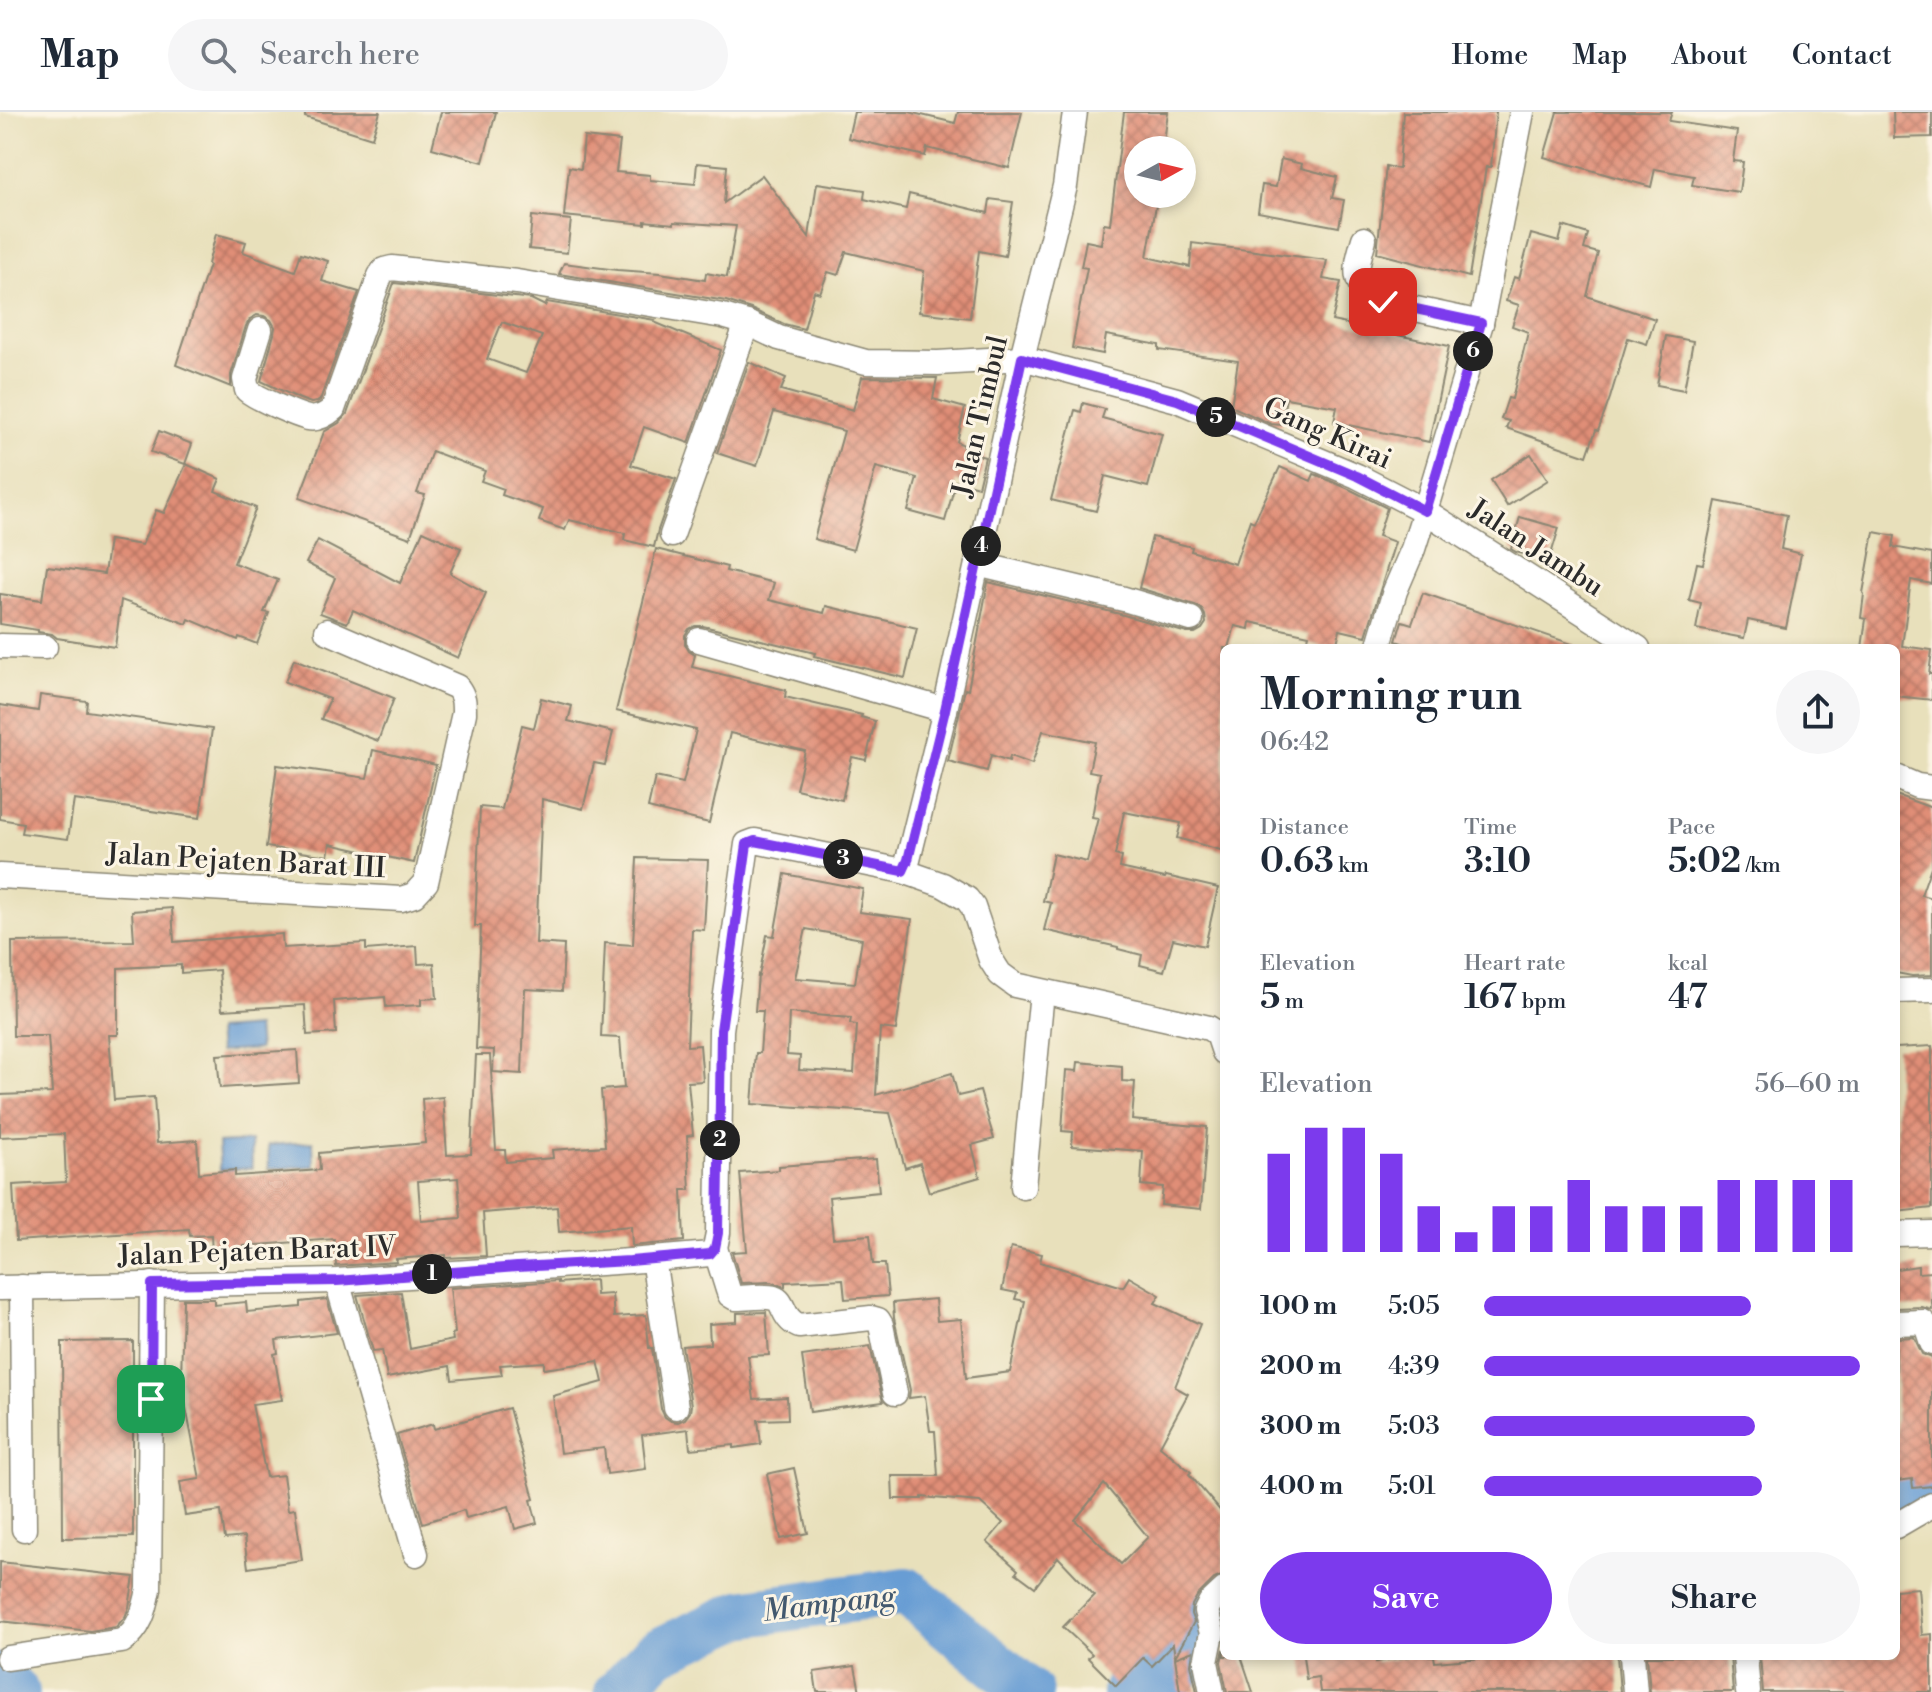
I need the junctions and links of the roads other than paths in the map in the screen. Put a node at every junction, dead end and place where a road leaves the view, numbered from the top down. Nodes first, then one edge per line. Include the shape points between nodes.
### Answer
1 (1075, 112) edge
2 (1522, 112) edge
3 (1364, 239) dead end
4 (747, 323) junction
5 (1481, 323) junction
6 (260, 330) dead end
7 (1022, 358) junction
8 (1425, 511) junction
9 (672, 535) dead end
10 (977, 564) junction
11 (1191, 619) dead end
12 (327, 631) dead end
13 (699, 640) dead end
14 (1379, 644) edge
15 (1632, 644) edge
16 (0, 646) edge
17 (45, 647) dead end
18 (945, 710) junction
19 (1900, 779) edge
20 (1932, 788) edge
21 (903, 871) junction
22 (0, 876) edge
23 (1932, 990) edge
24 (1900, 991) edge
25 (1042, 992) junction
26 (1220, 1040) edge
27 (1023, 1187) dead end
28 (1932, 1233) edge
29 (1900, 1234) edge
30 (715, 1248) junction
31 (653, 1259) junction
32 (337, 1281) junction
33 (152, 1284) junction
34 (11, 1288) edge
35 (1900, 1323) edge
36 (1932, 1343) edge
37 (895, 1393) dead end
38 (676, 1407) dead end
39 (1932, 1505) edge
40 (1900, 1524) edge
41 (24, 1529) dead end
42 (416, 1554) dead end
43 (1220, 1594) edge
44 (8, 1658) dead end
45 (1632, 1660) edge
46 (1745, 1660) edge
47 (1212, 1692) edge
48 (1635, 1692) edge
49 (1748, 1692) edge

1 - 7 street, Jalan Timbul via 1065,186
2 - 5 street, Jalan Jambu
3 - 5 street via 1356,268 1358,283 1369,295
4 - 6 street, Gang Kirai via 517,282 392,268 380,276 333,409 314,418 247,390 245,379
4 - 7 street, Gang Kirai via 779,338 866,362
4 - 9 street
5 - 8 street, Jalan Jambu
7 - 8 street, Gang Kirai via 1177,400 1357,476
7 - 10 street, Jalan Timbul
8 - 14 street
8 - 15 street, Jalan Jambu
10 - 11 street
10 - 18 street, Jalan Timbul
12 - 22 street, Jalan Pejaten Barat III via 457,687 464,700 426,882 414,895 401,899
13 - 18 street
16 - 17 street
18 - 21 street, Jalan Timbul
19 - 20 street
21 - 25 street via 967,899 1000,974 1015,985
21 - 30 street via 755,841 747,844 721,1030
23 - 24 street
25 - 26 street via 1209,1028
25 - 27 street
28 - 29 street
30 - 31 street, Jalan Pejaten Barat IV via 706,1255
30 - 37 street via 730,1295 774,1298 791,1323 878,1320
31 - 32 street, Jalan Pejaten Barat IV
31 - 38 street
32 - 33 street, Jalan Pejaten Barat IV
32 - 42 street
33 - 34 street, Jalan Pejaten Barat IV
33 - 44 street via 149,1589 144,1614 122,1641
34 - 41 street
35 - 36 street via 1925,1323
39 - 40 street
43 - 47 street via 1210,1603 1206,1662
45 - 48 street
46 - 49 street

